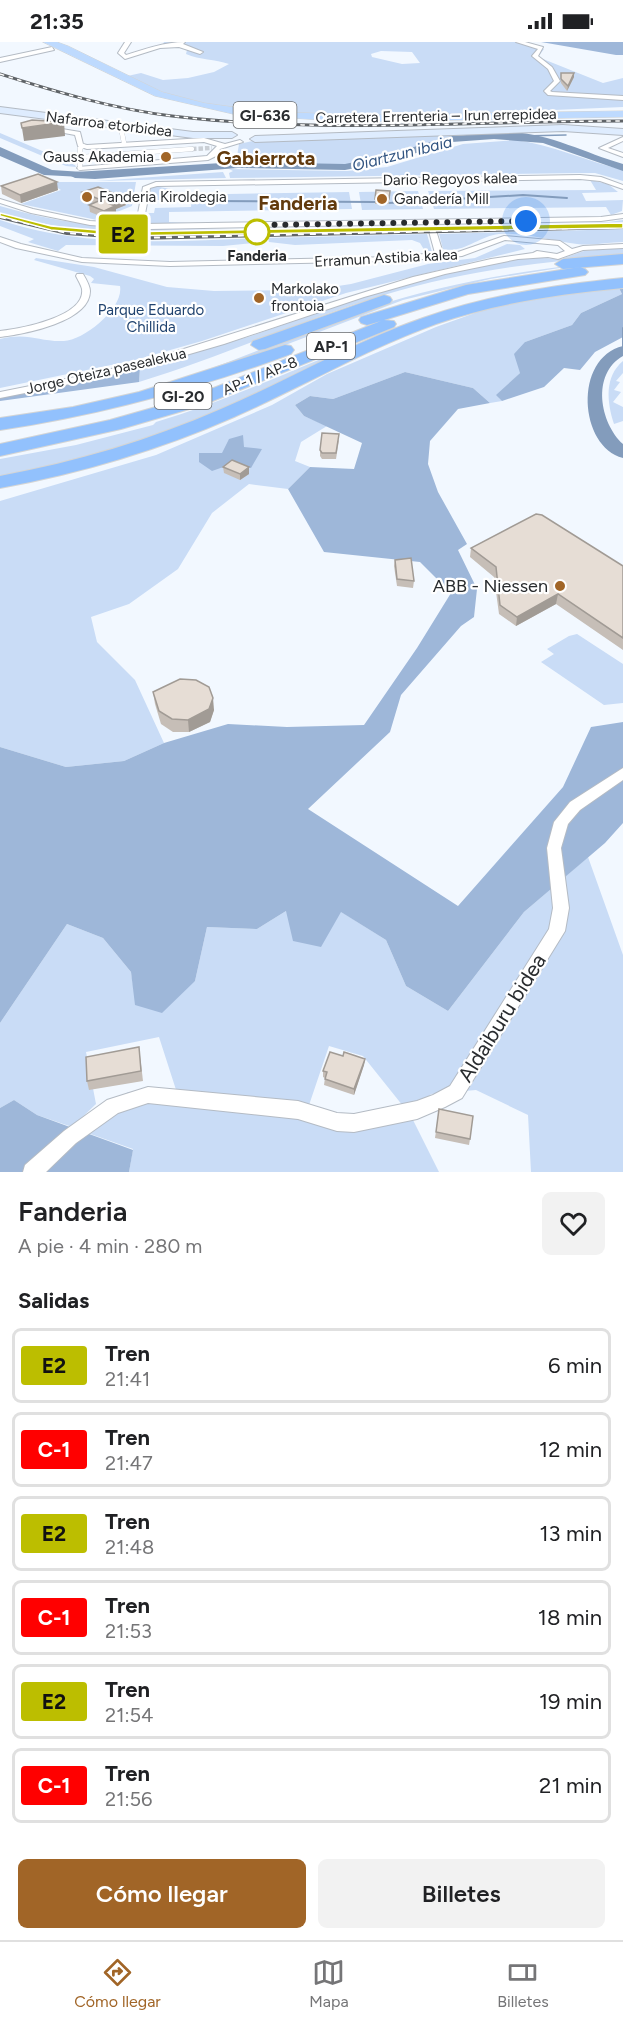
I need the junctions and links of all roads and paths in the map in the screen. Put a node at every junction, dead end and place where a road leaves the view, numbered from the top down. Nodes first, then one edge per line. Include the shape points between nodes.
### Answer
1 (128, 42) edge
2 (519, 42) edge
3 (160, 44) edge
4 (180, 44) edge
5 (50, 46) edge
6 (201, 52) dead end
7 (0, 60) edge
8 (623, 98) edge
9 (0, 110) edge
10 (623, 115) edge
11 (121, 128) dead end
12 (43, 129) edge
13 (623, 135) edge
14 (232, 141) junction
15 (121, 144) junction
16 (214, 145) junction
17 (83, 146) junction
18 (192, 149) tunnel mouth
19 (120, 155) junction
20 (623, 155) edge
21 (80, 157) junction
22 (208, 158) junction
23 (121, 164) junction
24 (80, 168) joint
25 (623, 187) edge
26 (0, 201) edge
27 (623, 216) edge
28 (430, 222) junction
29 (139, 226) junction
30 (0, 239) edge
31 (526, 240) junction
32 (545, 241) junction
33 (623, 246) edge
34 (534, 247) junction
35 (568, 249) junction
36 (522, 255) junction
37 (440, 256) junction
38 (545, 256) junction
39 (623, 259) edge
40 (623, 268) edge
41 (623, 274) edge
42 (80, 276) dead end
43 (623, 283) edge
44 (332, 318) junction
45 (357, 324) junction
46 (0, 334) edge
47 (0, 395) edge
48 (0, 411) edge
49 (0, 417) edge
50 (0, 424) edge
51 (0, 438) edge
52 (0, 448) edge
53 (0, 482) edge
54 (623, 773) edge
55 (32, 1172) edge

1 - 3 street via 121,53 125,57
2 - 8 street via 541,48 535,56 550,68 557,81 547,91 549,94
3 - 4 street
4 - 6 street
5 - 7 street
5 - 10 main road, Carretera Errenteria – Irun errepidea / GI-636 via 77,53 148,91 202,105 289,117
9 - 16 main road, Nafarroa etorbidea
11 - 15 street
12 - 17 street via 78,133
13 - 14 main road, Nafarroa etorbidea via 548,129 272,137 245,133
13 - 20 street via 602,148
14 - 16 main road, Nafarroa etorbidea
14 - 22 street via 224,156
15 - 16 street via 202,140
15 - 17 street
15 - 19 street
16 - 22 street via 214,155
17 - 21 street
18 - 19 street
19 - 21 street
19 - 23 street
21 - 24 street
22 - 23 street
23 - 24 street
25 - 29 street, Dario Regoyos kalea via 601,179 516,177 156,184 147,187
26 - 29 street via 79,221
27 - 28 street
28 - 29 street
28 - 37 street
30 - 37 street, Erramun Astibia kalea via 71,259 106,263 318,262
31 - 32 street, Erramun Astibia kalea
31 - 34 street
31 - 37 street, Erramun Astibia kalea via 500,239 466,253
32 - 34 street, Jorge Oteiza pasealekua
32 - 35 street, Erramun Astibia kalea
33 - 35 street, Jorge Oteiza pasealekua
34 - 36 street, Jorge Oteiza pasealekua
34 - 38 street
35 - 38 street, Jorge Oteiza pasealekua via 562,256
36 - 38 street, Jorge Oteiza pasealekua
36 - 47 street, Jorge Oteiza pasealekua via 376,289 167,358
39 - 44 highway via 468,278
40 - 45 highway, AP-1 / AP-8 / AP-1 via 487,286 435,298
41 - 52 highway, AP-1 / AP-8 / AP-1 via 516,288 423,311 197,401 114,425
42 - 46 street via 85,296 71,312 43,326
43 - 53 highway via 547,291 452,313 184,432 122,454
44 - 48 highway via 188,372 91,396
44 - 49 highway via 243,355 144,389
45 - 50 highway, AP-1 / AP-8 / AP-1 via 168,391 98,408
45 - 51 highway, GI-20 via 174,399 103,418
54 - 55 street, Aldaiburu bidea via 575,806 561,822 554,849 561,908 557,931 456,1092 417,1110 354,1123 298,1110 148,1095 113,1106 70,1137

